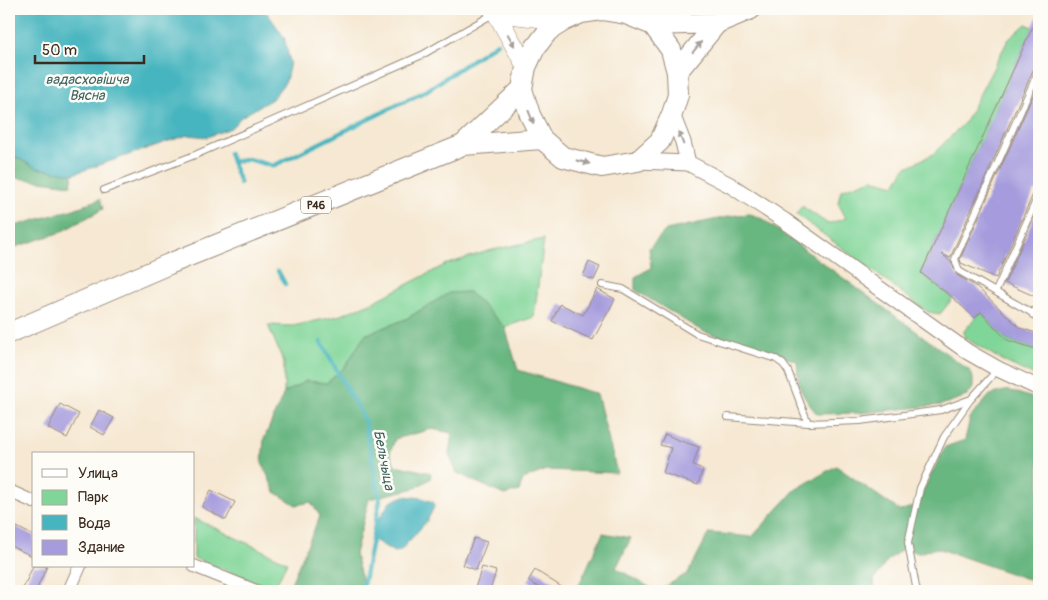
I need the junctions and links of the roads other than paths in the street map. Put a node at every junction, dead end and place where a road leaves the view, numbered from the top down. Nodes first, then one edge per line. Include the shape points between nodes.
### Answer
1 (751, 9) edge
2 (494, 11) edge
3 (564, 21) junction
4 (717, 23) junction
5 (653, 25) junction
6 (526, 67) junction
7 (1039, 70) edge
8 (678, 72) junction
9 (522, 89) junction
10 (672, 114) junction
11 (542, 139) junction
12 (463, 146) junction
13 (638, 161) junction
14 (688, 163) junction
15 (104, 190) dead end
16 (1039, 194) edge
17 (602, 285) dead end
18 (996, 291) junction
19 (1039, 302) edge
20 (1036, 316) edge
21 (9, 333) edge
22 (998, 369) junction
23 (1039, 388) edge
24 (971, 399) junction
25 (728, 418) dead end
26 (808, 423) junction
27 (9, 491) edge
28 (32, 501) edge
29 (195, 566) edge
30 (79, 568) edge
31 (69, 591) edge
32 (256, 591) edge
33 (918, 591) edge

1 - 4 main road
2 - 3 main road
2 -> 6 main road
2 - 15 lane via 422,55
3 - 5 main road via 582,13 602,10 626,14
3 - 6 main road via 548,31 534,48
4 - 5 main road
8 -> 4 main road
5 - 8 main road via 671,50
6 - 9 main road
7 - 18 lane via 955,259 959,271
8 - 10 main road via 678,95
9 -> 11 main road
9 - 12 main road, Р46
10 - 13 main road via 660,140
14 -> 10 street
11 - 12 main road, Р46
11 -> 13 main road via 562,157 602,167
12 - 21 main road, Р46 via 169,264
13 - 14 street
14 - 22 street via 785,221 968,352
16 - 18 lane
17 - 26 lane via 624,288 698,334 776,359 788,370
18 - 20 lane
19 - 20 lane
22 - 23 street
22 - 24 lane
24 - 26 lane via 941,410 860,421
24 - 33 lane via 944,437 920,488 908,543
25 - 26 lane
27 - 28 street
29 - 32 street
30 - 31 street

